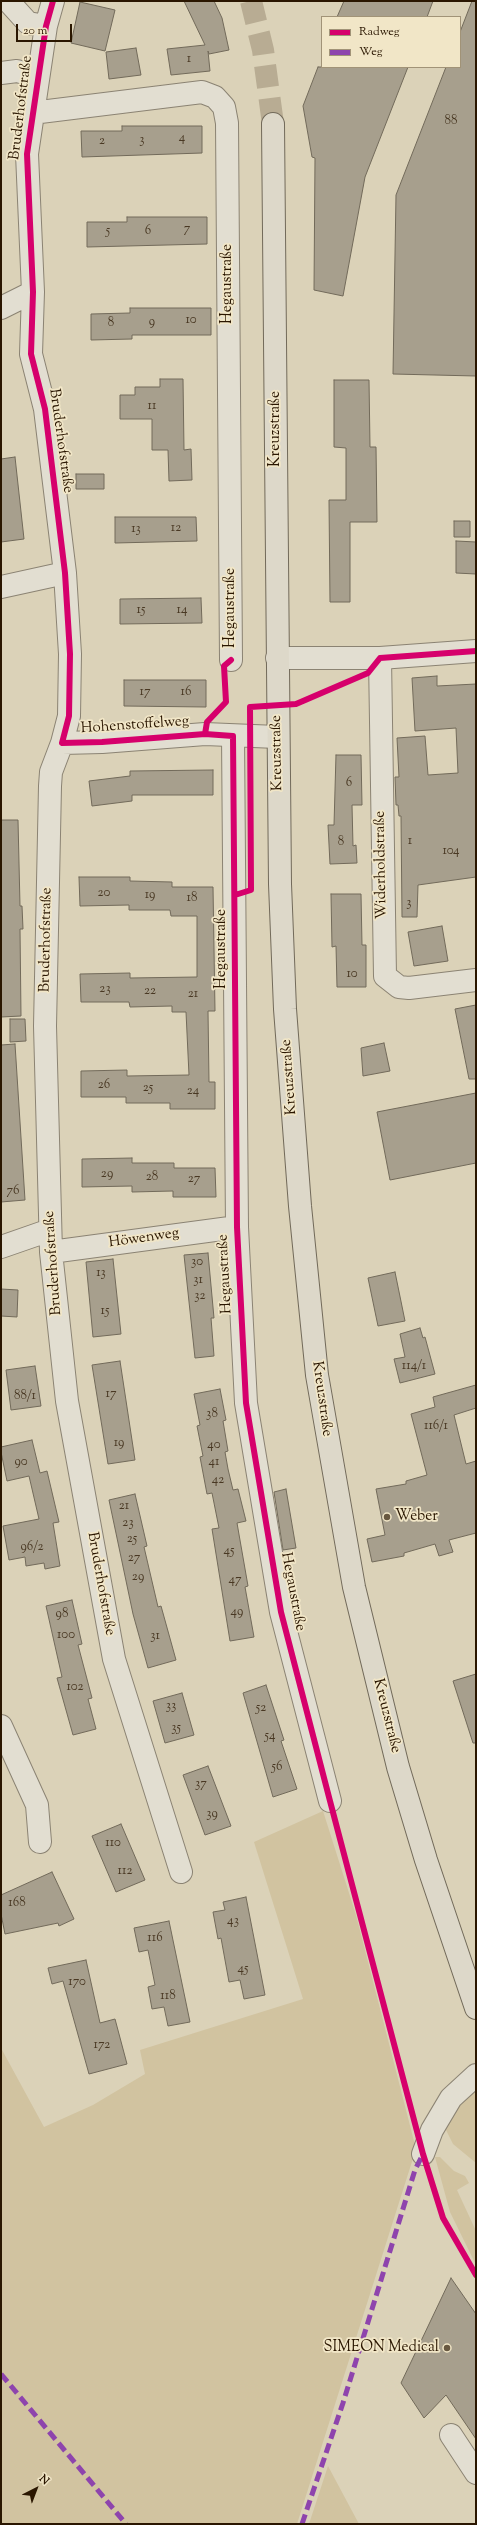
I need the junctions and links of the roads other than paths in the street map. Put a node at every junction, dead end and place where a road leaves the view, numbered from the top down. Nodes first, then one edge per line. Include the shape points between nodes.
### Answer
1 (8, 1) edge
2 (53, 1) edge
3 (46, 26) junction
4 (1, 73) edge
5 (38, 76) junction
6 (32, 113) junction
7 (273, 124) tunnel mouth
8 (33, 292) junction
9 (1, 308) edge
10 (65, 573) junction
11 (1, 587) edge
12 (476, 651) edge
13 (277, 658) junction
14 (380, 658) junction
15 (231, 660) dead end
16 (233, 736) junction
17 (277, 737) junction
18 (62, 743) junction
19 (476, 980) edge
20 (237, 1227) junction
21 (50, 1230) junction
22 (1, 1246) edge
23 (51, 1252) junction
24 (1, 1726) edge
25 (330, 1801) dead end
26 (40, 1842) dead end
27 (181, 1872) dead end
28 (475, 2006) edge
29 (476, 2075) edge
30 (424, 2154) dead end
31 (451, 2435) dead end
32 (476, 2473) edge

1 - 3 street via 28,23
2 - 3 street, Bruderhofstraße
3 - 5 street, Bruderhofstraße
4 - 5 street via 17,71
5 - 6 street, Bruderhofstraße
6 - 8 street, Bruderhofstraße via 27,154
6 - 15 street, Hegaustraße via 202,92 215,97 224,107 227,123
7 - 13 main road, Kreuzstraße
8 - 9 street
8 - 10 street, Bruderhofstraße via 32,354 45,409
10 - 11 street
10 - 18 street, Bruderhofstraße via 70,654 69,716
12 - 14 street
13 - 14 street
13 - 17 main road, Kreuzstraße
14 - 19 street, Widerholdstraße via 385,976 399,987 409,988
16 - 17 street, Hohenstoffelweg
16 - 18 street, Hohenstoffelweg via 205,734
16 - 20 street, Hegaustraße
17 - 28 main road, Kreuzstraße via 285,1009 300,1206 317,1376 354,1587 396,1759 426,1860
18 - 21 street, Bruderhofstraße via 51,772 50,786 45,1026
20 - 23 street, Höwenweg
20 - 25 street, Hegaustraße via 248,1419 281,1612
21 - 22 street
21 - 23 street, Bruderhofstraße
23 - 27 street, Bruderhofstraße via 67,1401 114,1659
24 - 26 street via 37,1805
29 - 30 street via 452,2098 432,2130
31 - 32 street

